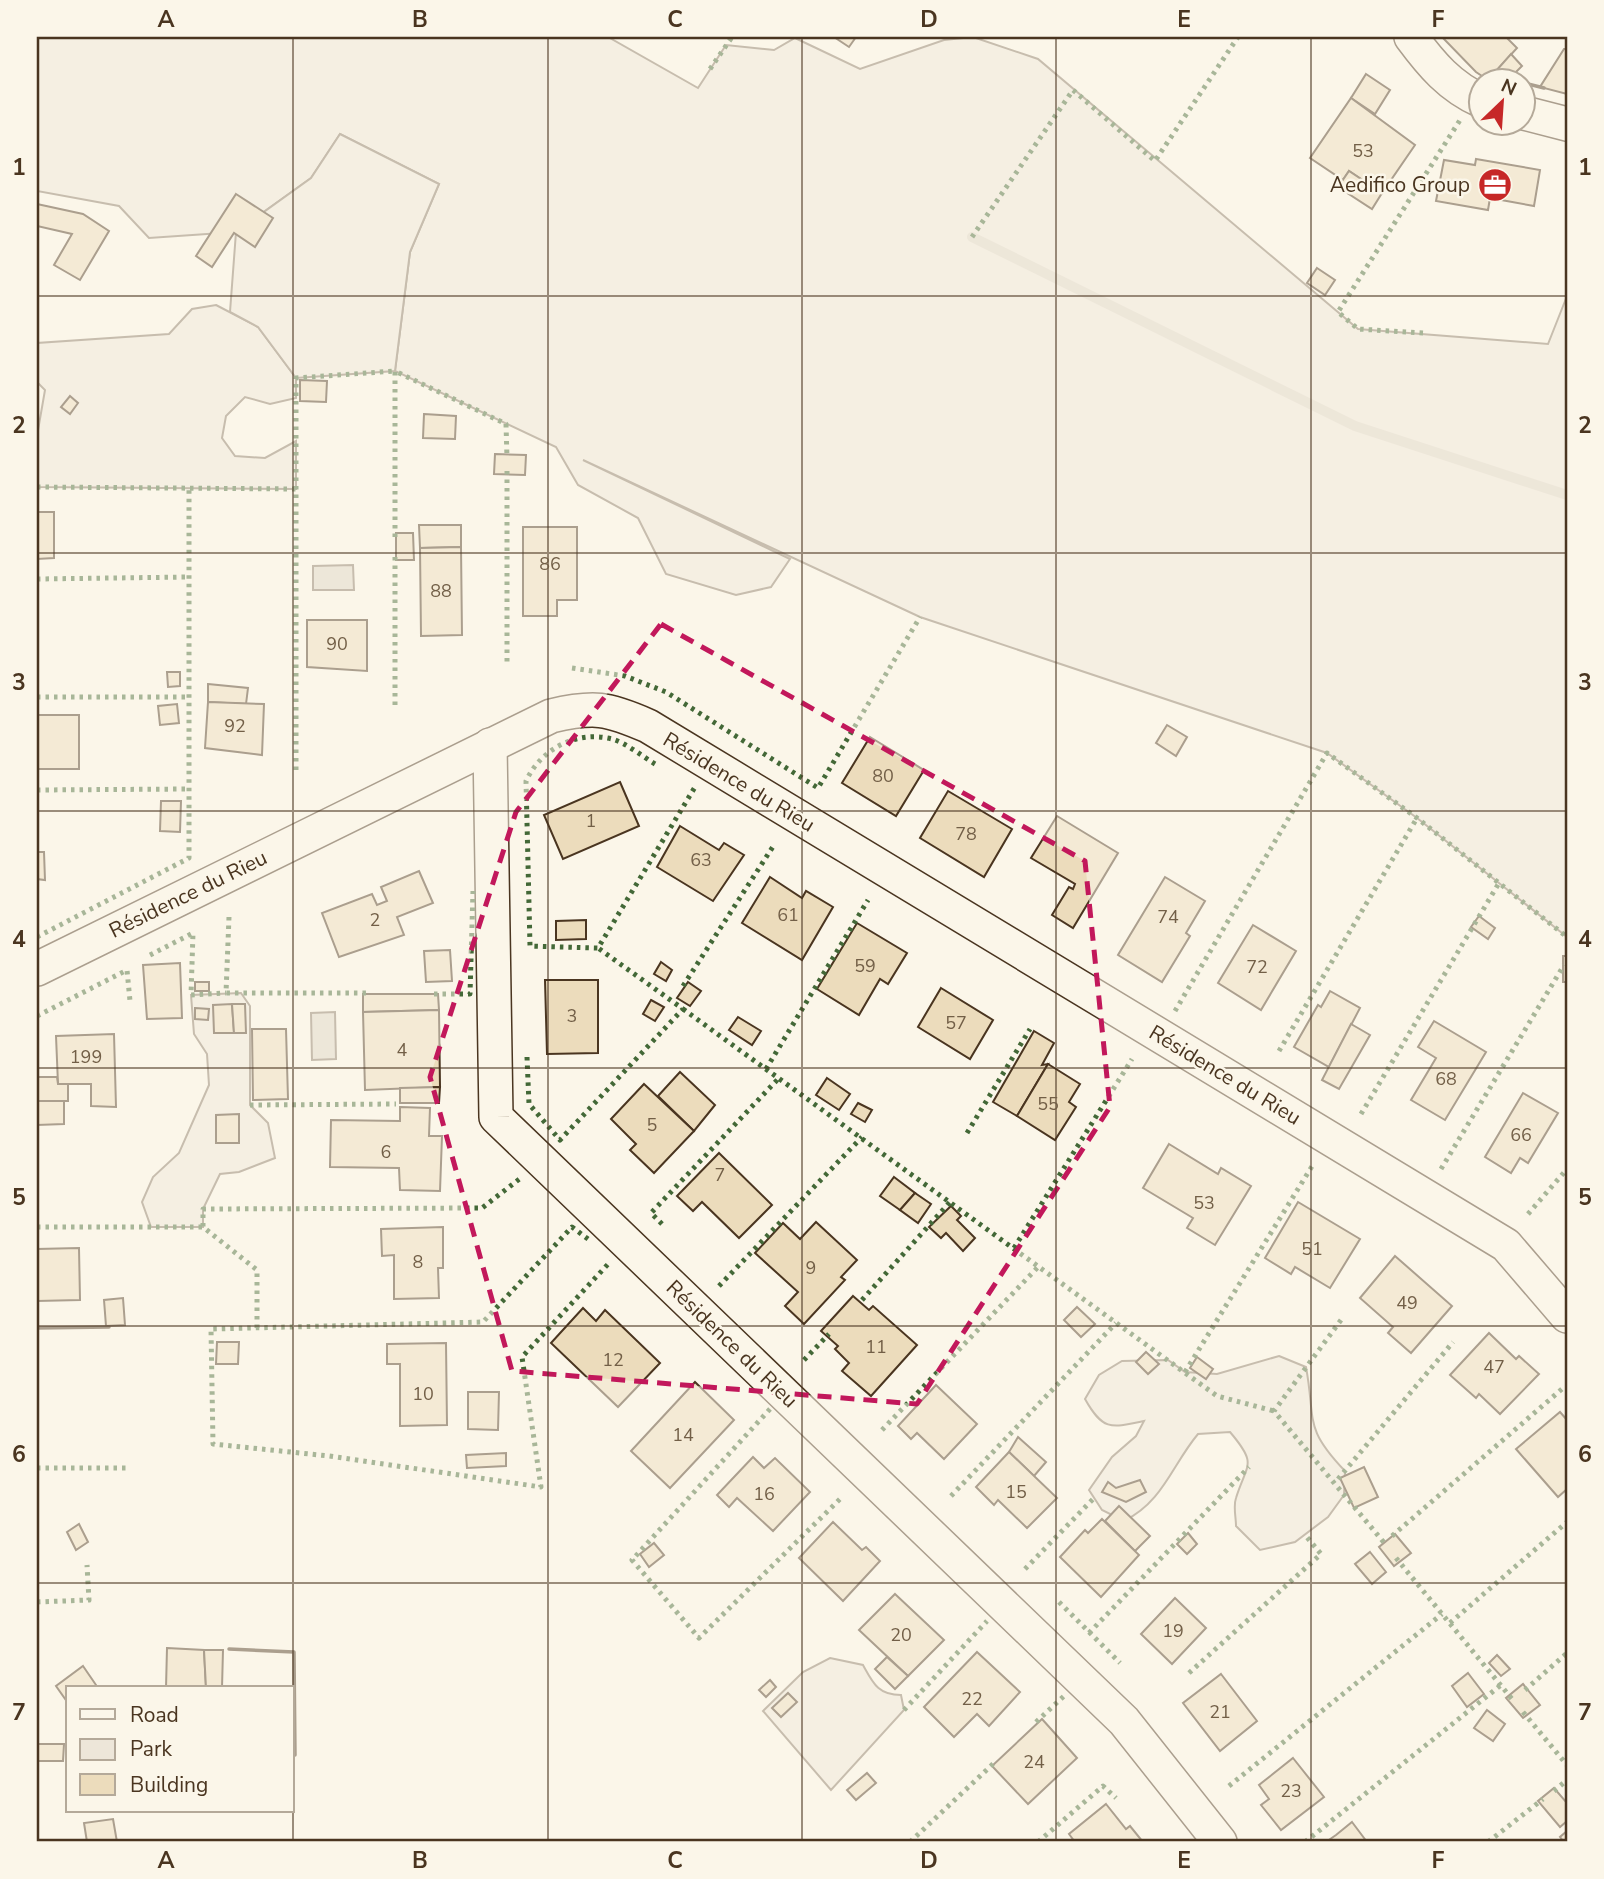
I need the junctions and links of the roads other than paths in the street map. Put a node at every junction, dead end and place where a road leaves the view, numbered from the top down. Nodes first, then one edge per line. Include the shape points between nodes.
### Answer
1 (1411, 37) edge
2 (1468, 94) edge
3 (1538, 117) edge
4 (1567, 124) edge
5 (490, 746) junction
6 (37, 969) edge
7 (1567, 1316) edge
8 (1220, 1842) edge

1 - 2 street via 1435,69
3 - 4 street
5 - 6 street, Résidence du Rieu
5 - 7 street, Résidence du Rieu via 551,716 580,709 612,710 648,726 1506,1245
5 - 8 street, Résidence du Rieu via 496,1116 1124,1721

